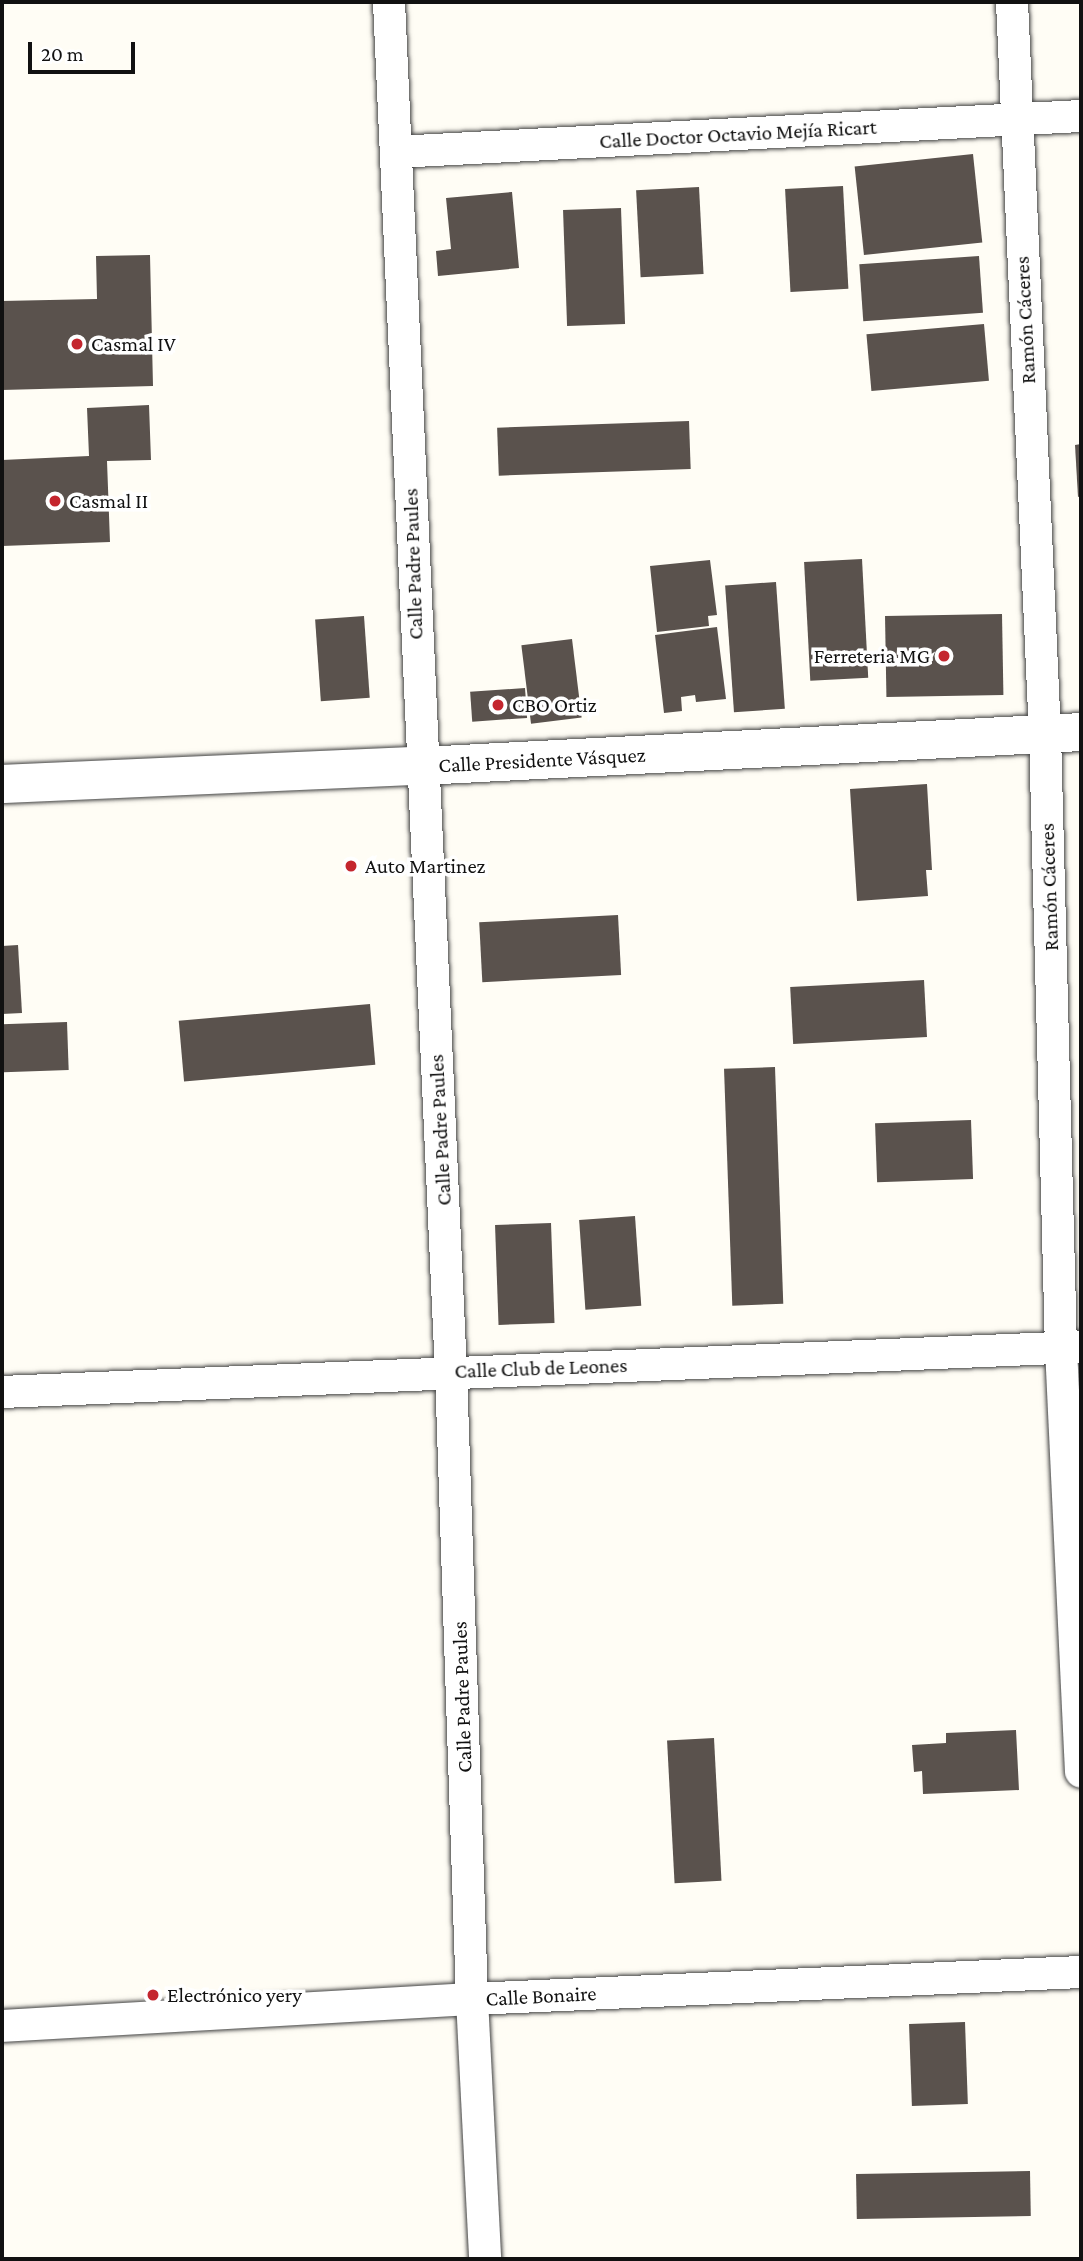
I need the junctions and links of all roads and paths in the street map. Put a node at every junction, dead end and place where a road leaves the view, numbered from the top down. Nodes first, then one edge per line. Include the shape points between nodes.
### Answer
1 (388, 2) edge
2 (1012, 2) edge
3 (1081, 116) edge
4 (1016, 119) junction
5 (396, 152) junction
6 (1063, 733) edge
7 (422, 766) junction
8 (2, 784) edge
9 (1071, 1347) edge
10 (452, 1372) junction
11 (2, 1392) edge
12 (1081, 1772) edge
13 (1081, 1972) edge
14 (472, 1999) junction
15 (2, 2026) edge
16 (485, 2259) edge

1 - 5 street, Calle Padre Paules
2 - 4 street, Ramón Cáceres
3 - 4 street, Calle Doctor Octavio Mejía Ricart
4 - 5 street, Calle Doctor Octavio Mejía Ricart
4 - 6 street, Ramón Cáceres
5 - 7 street, Calle Padre Paules
6 - 7 street, Calle Presidente Vásquez
6 - 9 street, Ramón Cáceres
7 - 8 street, Calle Presidente Vásquez
7 - 10 street, Calle Padre Paules
9 - 10 street, Calle Club de Leones
9 - 12 street, Ramón Cáceres
10 - 11 street, Calle Club de Leones
10 - 14 street, Calle Padre Paules
13 - 14 street, Calle Bonaire
14 - 15 street, Calle Bonaire
14 - 16 street, Calle Padre Paules

